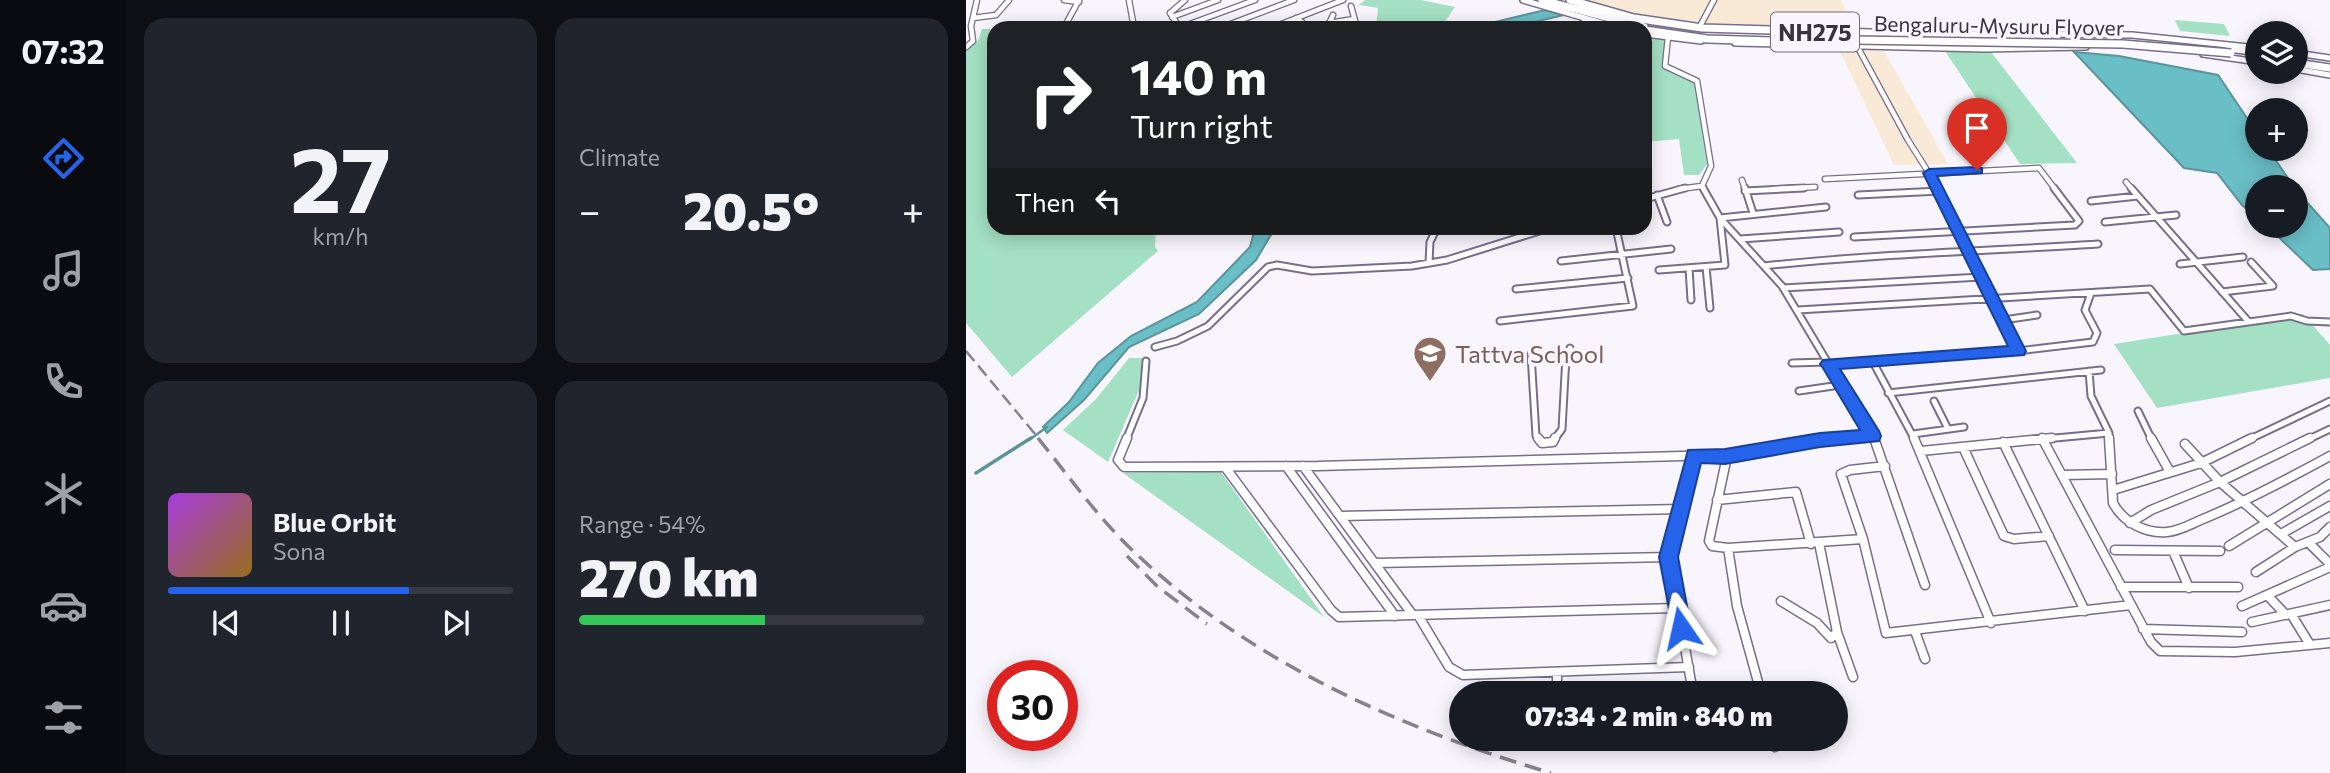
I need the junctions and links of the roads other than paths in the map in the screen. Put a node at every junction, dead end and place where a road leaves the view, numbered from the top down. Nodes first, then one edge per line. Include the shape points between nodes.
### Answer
1 (979, 0) edge
2 (1009, 0) edge
3 (1064, 0) edge
4 (1129, 0) edge
5 (1185, 0) edge
6 (1219, 0) edge
7 (1255, 0) edge
8 (1294, 0) edge
9 (1343, 0) edge
10 (1523, 0) edge
11 (1532, 0) edge
12 (1542, 0) edge
13 (1714, 0) edge
14 (1079, 1) edge
15 (1335, 1) edge
16 (1577, 1) edge
17 (1351, 5) dead end
18 (1560, 8) edge
19 (1333, 15) dead end
20 (1172, 17) junction
21 (973, 18) junction
22 (1354, 19) joint
23 (1298, 20) joint
24 (1586, 20) joint
25 (1068, 21) edge
26 (1133, 21) edge
27 (1175, 21) edge
28 (1199, 21) edge
29 (1238, 21) edge
30 (1282, 21) edge
31 (1295, 21) edge
32 (1330, 21) edge
33 (1345, 21) edge
34 (1590, 21) edge
35 (1608, 21) edge
36 (1616, 21) edge
37 (1699, 27) junction
38 (1652, 28) edge
39 (1652, 33) edge
40 (1652, 34) edge
41 (2055, 34) joint
42 (1668, 37) junction
43 (2198, 41) junction
44 (1857, 46) junction
45 (966, 47) edge
46 (2050, 47) junction
47 (2245, 52) edge
48 (2245, 53) edge
49 (2206, 54) junction
50 (2245, 55) edge
51 (2308, 57) edge
52 (2330, 61) edge
53 (2308, 65) edge
54 (2330, 68) edge
55 (2308, 71) edge
56 (2330, 75) edge
57 (1929, 173) junction
58 (1825, 179) dead end
59 (1742, 180) dead end
60 (2126, 182) dead end
61 (1702, 186) junction
62 (1815, 187) dead end
63 (1745, 191) junction
64 (1940, 191) junction
65 (1657, 195) junction
66 (1858, 195) dead end
67 (2138, 196) junction
68 (1652, 197) edge
69 (2091, 201) dead end
70 (1826, 207) dead end
71 (1753, 213) junction
72 (2176, 215) dead end
73 (2157, 217) junction
74 (1720, 218) junction
75 (1668, 222) dead end
76 (2105, 222) dead end
77 (1839, 232) dead end
78 (1958, 232) junction
79 (1434, 235) edge
80 (1527, 235) edge
81 (1618, 235) edge
82 (1854, 237) dead end
83 (1740, 239) junction
84 (2098, 244) dead end
85 (1671, 249) dead end
86 (1969, 252) junction
87 (1623, 254) junction
88 (2243, 257) dead end
89 (1561, 261) dead end
90 (2196, 262) junction
91 (2251, 262) dead end
92 (1429, 263) junction
93 (2180, 264) dead end
94 (1764, 266) junction
95 (1706, 267) junction
96 (1689, 268) junction
97 (1658, 270) dead end
98 (1981, 277) junction
99 (1628, 278) junction
100 (1783, 288) junction
101 (1517, 289) dead end
102 (2222, 292) junction
103 (2091, 293) junction
104 (1992, 299) junction
105 (1691, 300) dead end
106 (1710, 308) dead end
107 (1798, 310) junction
108 (2037, 315) dead end
109 (1500, 320) dead end
110 (2003, 320) junction
111 (2248, 321) junction
112 (2330, 322) edge
113 (1154, 347) dead end
114 (1570, 348) dead end
115 (2018, 351) junction
116 (1531, 354) dead end
117 (1146, 361) dead end
118 (1873, 362) junction
119 (1792, 363) dead end
120 (1827, 363) junction
121 (2101, 370) dead end
122 (2089, 371) junction
123 (1840, 385) junction
124 (1799, 391) dead end
125 (1888, 393) junction
126 (1934, 401) dead end
127 (2330, 401) edge
128 (2138, 411) dead end
129 (1964, 427) dead end
130 (1948, 429) junction
131 (2330, 429) edge
132 (2109, 433) junction
133 (1913, 434) junction
134 (1873, 436) junction
135 (2042, 438) junction
136 (2003, 442) junction
137 (2185, 444) dead end
138 (1963, 447) junction
139 (1921, 451) junction
140 (1694, 456) junction
141 (2330, 456) edge
142 (1725, 457) junction
143 (2201, 463) junction
144 (1286, 466) junction
145 (1303, 466) junction
146 (1885, 466) junction
147 (1226, 467) junction
148 (2170, 472) junction
149 (2112, 474) junction
150 (2063, 475) junction
151 (2220, 482) junction
152 (2330, 484) edge
153 (2113, 490) junction
154 (1717, 500) junction
155 (2245, 503) junction
156 (2330, 506) edge
157 (1681, 509) junction
158 (1340, 516) junction
159 (2130, 523) junction
160 (2269, 523) junction
161 (2328, 533) edge
162 (2281, 534) junction
163 (2049, 536) junction
164 (1863, 539) junction
165 (1815, 543) junction
166 (2309, 543) junction
167 (2229, 546) dead end
168 (2295, 547) junction
169 (1728, 548) junction
170 (2115, 550) dead end
171 (2173, 551) junction
172 (2220, 551) dead end
173 (1668, 557) junction
174 (1376, 563) junction
175 (2330, 566) edge
176 (2256, 572) dead end
177 (1925, 585) dead end
178 (2122, 587) junction
179 (2238, 587) dead end
180 (2189, 588) junction
181 (2267, 595) junction
182 (1781, 601) dead end
183 (2131, 606) junction
184 (2242, 606) dead end
185 (2330, 606) edge
186 (1677, 608) junction
187 (2085, 611) junction
188 (2288, 614) junction
189 (1415, 615) junction
190 (1395, 616) junction
191 (2252, 622) dead end
192 (1991, 624) junction
193 (2143, 628) junction
194 (1915, 631) junction
195 (1837, 632) junction
196 (2242, 632) dead end
197 (2309, 643) junction
198 (2330, 643) edge
199 (1925, 659) dead end
200 (1689, 667) junction
201 (1557, 672) junction
202 (1853, 677) dead end
203 (1557, 681) edge
204 (1691, 681) edge
205 (1757, 681) edge

1 - 21 street
2 - 21 street via 996,15
3 - 14 street
4 - 26 street
5 - 20 street via 1170,13
6 - 20 street
7 - 28 street
8 - 29 street
9 - 15 street
10 - 18 street, NH275
11 - 18 highway, NH275
12 - 18 highway, NH275
13 - 37 street
14 - 25 street
15 - 23 street
15 - 30 street
16 - 37 highway, NH275 via 1634,18
17 - 22 street
18 - 24 street, NH275
18 - 35 highway, NH275
18 - 36 highway, Bengaluru-Mysuru Flyover / NH275, bridge
19 - 32 street
20 - 27 street
21 - 45 street via 973,41
22 - 33 street
23 - 31 street
24 - 34 street, NH275
37 - 41 highway, NH275
38 - 48 highway, Bengaluru-Mysuru Flyover / NH275, bridge via 1721,37 2123,44
39 - 46 highway, NH275 via 1738,41
40 - 42 street, NH275
41 - 43 street, NH275
42 - 44 street, NH275
42 - 61 street via 1665,66 1697,81 1711,166
43 - 47 street, NH275
43 - 49 street
44 - 46 street, NH275
44 - 57 street
46 - 49 street, NH275
49 - 50 street, NH275
51 - 52 highway
53 - 54 highway
55 - 56 street
57 - 58 street
57 - 64 street
57 - 78 street via 2039,169 2079,220 2075,225
59 - 63 street
60 - 67 street
61 - 65 street
61 - 74 street
62 - 63 street
63 - 71 street
64 - 66 street
64 - 78 street
65 - 68 street
65 - 75 street
67 - 69 street
67 - 73 street
70 - 71 street
71 - 74 street
72 - 73 street
73 - 76 street
73 - 90 street
74 - 83 street
74 - 95 street via 1725,265
77 - 83 street
78 - 82 street
78 - 86 street
79 - 92 street
80 - 92 street
81 - 87 street
83 - 94 street
84 - 86 street
85 - 87 street
86 - 94 street
86 - 98 street
87 - 89 street
87 - 99 street
88 - 90 street
90 - 93 street
90 - 102 street
91 - 102 street via 2273,286
92 - 113 street via 1312,271 1268,267 1208,326
94 - 100 street
95 - 96 street
95 - 106 street
96 - 97 street
96 - 105 street
98 - 100 street
98 - 104 street
99 - 101 street
99 - 109 street via 1634,304 1629,308
100 - 107 street
102 - 111 street
103 - 104 street
103 - 111 street via 2150,289 2184,331
103 - 115 street via 2085,310 2098,332 2093,342
104 - 107 street
104 - 110 street
107 - 120 street
108 - 110 street
110 - 115 street
111 - 112 street via 2291,316
114 - 116 street via 1562,429 1553,442 1542,443 1536,436
115 - 118 street
117 - 147 street via 1146,393 1119,456 1120,464 1132,468
118 - 120 street
118 - 125 street
119 - 120 street
120 - 123 street
121 - 122 street
122 - 125 street
122 - 132 street via 2091,396
123 - 124 street
123 - 134 street
125 - 133 street
126 - 130 street
127 - 143 street
128 - 148 street
129 - 130 street
130 - 133 street
131 - 151 street
132 - 135 street
132 - 149 street
133 - 139 street
134 - 142 street
134 - 146 street
135 - 136 street
135 - 150 street
136 - 138 street
136 - 163 street
137 - 143 street
138 - 139 street
138 - 163 street via 2004,536
139 - 192 street
140 - 142 street
140 - 145 street
140 - 157 street
141 - 155 street
142 - 154 street
143 - 148 street
143 - 151 street
144 - 145 street
144 - 147 street
144 - 190 street
145 - 158 street
146 - 164 street via 1842,474
146 - 177 street
147 - 190 street via 1335,614 1349,618
148 - 153 street
149 - 150 street
149 - 153 street
150 - 178 street
151 - 155 street
151 - 159 street
152 - 160 street
153 - 159 street via 2115,509
154 - 165 street via 1796,492
154 - 169 street via 1709,543
155 - 159 street via 2165,533
155 - 160 street
156 - 162 street
157 - 158 street
157 - 173 street
158 - 174 street
160 - 162 street
160 - 167 street
161 - 166 street
162 - 168 street
163 - 187 street
164 - 165 street
164 - 194 street via 1886,634
165 - 169 street
165 - 195 street
166 - 168 street
166 - 175 street
168 - 176 street
169 - 205 street
170 - 171 street
171 - 172 street
171 - 180 street
173 - 174 street
173 - 186 street
174 - 189 street
175 - 181 street
178 - 180 street
178 - 183 street
179 - 180 street
181 - 184 street
181 - 188 street
182 - 195 street via 1831,638
183 - 187 street
183 - 193 street
185 - 188 street
186 - 189 street
186 - 200 street
187 - 192 street
188 - 191 street
188 - 197 street
189 - 190 street
189 - 201 street via 1455,672
192 - 194 street
193 - 196 street
193 - 197 street via 2164,653 2235,652
194 - 199 street
195 - 202 street
197 - 198 street
200 - 201 street
200 - 204 street
201 - 203 street

